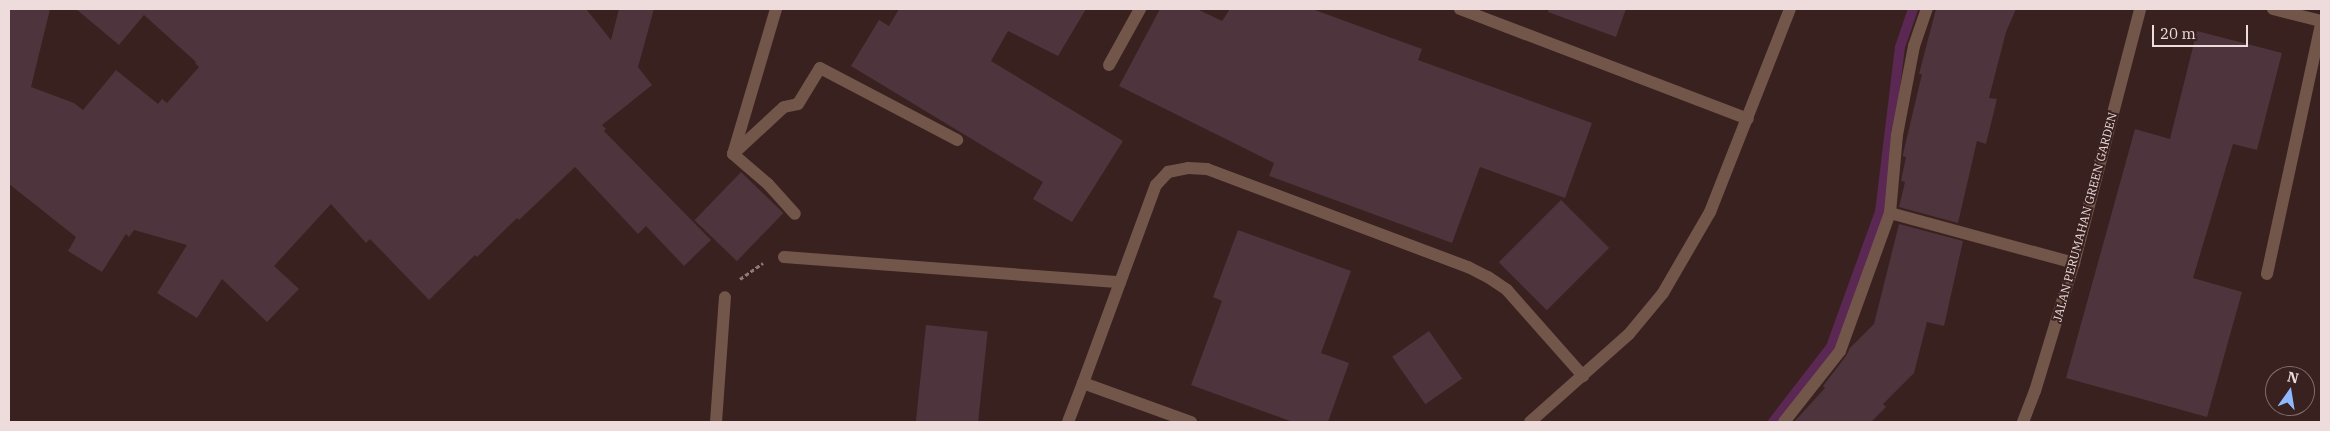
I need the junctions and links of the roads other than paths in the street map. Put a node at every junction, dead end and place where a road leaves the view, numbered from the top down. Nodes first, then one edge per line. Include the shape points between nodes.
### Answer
1 (776, 9) edge
2 (1140, 9) edge
3 (1460, 9) edge
4 (1790, 9) edge
5 (1927, 9) edge
6 (2140, 9) edge
7 (2272, 9) edge
8 (2321, 22) edge
9 (1109, 65) dead end
10 (1748, 119) junction
11 (957, 140) dead end
12 (733, 154) junction
13 (1890, 213) junction
14 (795, 214) dead end
15 (784, 257) road end
16 (2074, 263) junction
17 (2267, 274) dead end
18 (1120, 282) junction
19 (725, 297) road end
20 (1584, 376) junction
21 (1083, 383) junction
22 (716, 422) edge
23 (1068, 422) edge
24 (1191, 422) edge
25 (1530, 422) edge
26 (1784, 422) edge
27 (2023, 422) edge

1 - 12 street
2 - 9 street
3 - 10 street
4 - 10 street
5 - 13 street via 1914,46 1897,135
6 - 16 street, JALAN PERUMAHAN GREEN GARDEN
7 - 8 street
8 - 17 street
10 - 20 street via 1710,212 1662,293 1629,334
11 - 12 street via 820,68 798,104 784,107
12 - 14 street via 768,184
13 - 16 street
13 - 26 street via 1840,351
15 - 18 street
16 - 27 street, JALAN PERUMAHAN GREEN GARDEN
18 - 20 street via 1156,185 1168,172 1207,169 1488,277 1507,290
18 - 21 street
19 - 22 street
20 - 25 street
21 - 23 street
21 - 24 street

